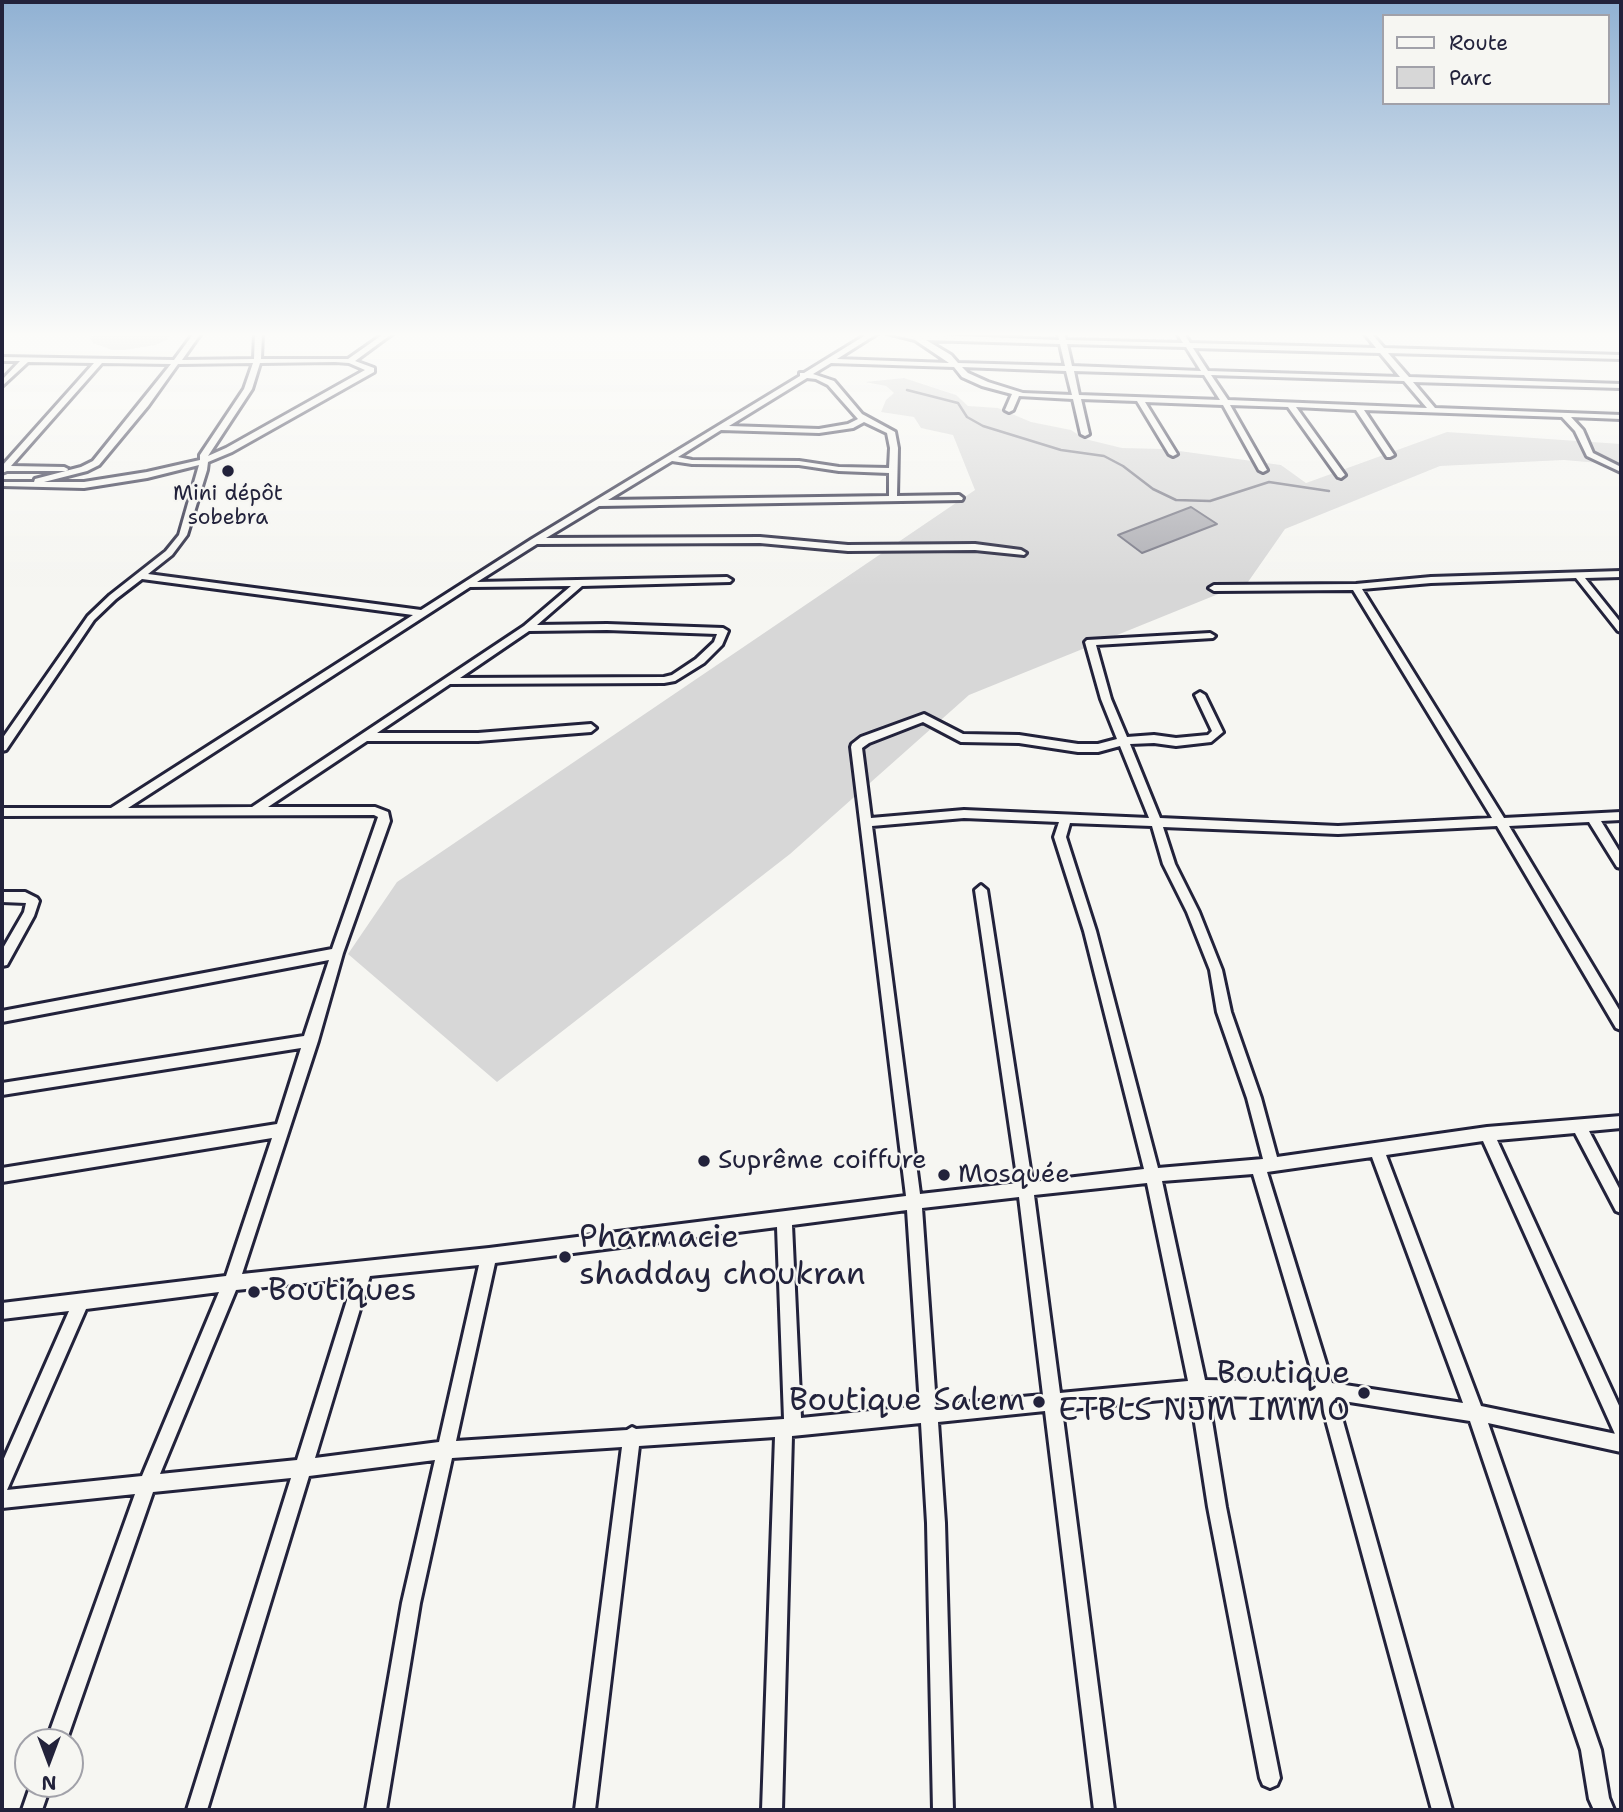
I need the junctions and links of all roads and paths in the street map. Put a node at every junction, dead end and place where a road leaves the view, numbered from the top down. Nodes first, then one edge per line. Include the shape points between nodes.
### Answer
1 (49, 418) edge
2 (132, 418) edge
3 (227, 418) edge
4 (287, 418) edge
5 (735, 418) edge
6 (1081, 418) edge
7 (1151, 418) edge
8 (1234, 418) edge
9 (1299, 418) edge
10 (1365, 418) edge
11 (1567, 418) edge
12 (863, 419) joint
13 (719, 428) junction
14 (1085, 435) dead end
15 (1173, 454) dead end
16 (1390, 455) dead end
17 (669, 458) junction
18 (204, 460) junction
19 (3, 469) edge
20 (84, 469) junction
21 (1263, 470) dead end
22 (1621, 470) edge
23 (893, 471) junction
24 (1341, 475) dead end
25 (2, 484) edge
26 (30, 484) junction
27 (2, 495) edge
28 (958, 498) dead end
29 (893, 499) junction
30 (599, 503) junction
31 (535, 541) junction
32 (1021, 553) dead end
33 (1621, 575) edge
34 (143, 576) junction
35 (1579, 576) junction
36 (727, 580) dead end
37 (468, 585) junction
38 (578, 585) junction
39 (1356, 587) junction
40 (1214, 588) dead end
41 (422, 613) junction
42 (1620, 625) edge
43 (527, 628) junction
44 (1210, 636) dead end
45 (449, 681) junction
46 (1200, 695) dead end
47 (591, 728) dead end
48 (365, 737) junction
49 (1124, 741) junction
50 (2, 747) edge
51 (256, 810) junction
52 (2, 811) edge
53 (113, 811) junction
54 (1621, 816) edge
55 (1066, 817) junction
56 (1592, 818) junction
57 (1500, 821) junction
58 (867, 822) junction
59 (1156, 822) junction
60 (1621, 864) edge
61 (981, 890) dead end
62 (2, 897) edge
63 (337, 953) junction
64 (2, 961) edge
65 (2, 1016) edge
66 (1621, 1024) edge
67 (311, 1041) junction
68 (2, 1089) edge
69 (1621, 1122) edge
70 (1579, 1127) junction
71 (282, 1130) junction
72 (1487, 1134) junction
73 (1377, 1150) junction
74 (1265, 1166) junction
75 (2, 1175) edge
76 (1153, 1175) junction
77 (1026, 1190) junction
78 (914, 1202) junction
79 (1621, 1206) edge
80 (784, 1218) junction
81 (489, 1256) junction
82 (364, 1271) junction
83 (231, 1283) junction
84 (81, 1301) junction
85 (2, 1311) edge
86 (1198, 1388) junction
87 (1326, 1390) junction
88 (1054, 1404) junction
89 (927, 1414) junction
90 (1476, 1414) junction
91 (789, 1428) junction
92 (1621, 1428) edge
93 (632, 1436) junction
94 (1621, 1444) edge
95 (445, 1450) junction
96 (303, 1468) junction
97 (2, 1483) edge
98 (147, 1485) junction
99 (2, 1499) edge
100 (61, 1728) edge
101 (1270, 1778) dead end
102 (197, 1810) edge
103 (376, 1810) edge
104 (585, 1810) edge
105 (772, 1810) edge
106 (943, 1810) edge
107 (1104, 1810) edge
108 (1442, 1810) edge
109 (1604, 1810) edge

1 - 19 street
2 - 20 street via 96,463
3 - 18 street via 206,449
4 - 18 street
5 - 13 street
6 - 14 street
7 - 15 street
8 - 21 street
9 - 24 street
10 - 16 street
11 - 22 street via 1590,454
12 - 13 street via 819,431
12 - 23 street via 891,432
13 - 17 street
17 - 23 street
17 - 30 street
18 - 26 street via 93,484
18 - 34 street via 183,535
19 - 20 street
20 - 26 street
23 - 29 street
25 - 26 street
26 - 27 street
28 - 29 street
29 - 30 street
30 - 31 street
31 - 32 street via 761,540 848,548 975,548
31 - 37 street
33 - 35 street
34 - 41 street
34 - 50 street via 91,618
35 - 39 street
35 - 42 street
36 - 38 street
37 - 38 street
37 - 41 street
38 - 43 street
39 - 40 street
39 - 57 street
41 - 53 street
43 - 45 street
43 - 45 street via 723,631 719,643 675,678
44 - 49 street via 1090,642
45 - 48 street
46 - 49 street via 1218,732 1211,738
47 - 48 street via 478,737
48 - 51 street
49 - 58 street via 1088,748 1019,739 976,740 961,738 925,718 917,720 856,747
49 - 59 street
51 - 53 street
51 - 63 street via 375,811 384,815
52 - 53 street
54 - 56 street
55 - 58 street via 964,814
55 - 59 street
55 - 76 street via 1060,837 1090,931
56 - 57 street
56 - 60 street
57 - 59 street via 1338,830
57 - 66 street
58 - 78 street
59 - 74 street via 1169,864 1216,970 1224,1012 1254,1098
61 - 77 street
62 - 64 street via 33,901
63 - 65 street
63 - 67 street
67 - 68 street
67 - 71 street
69 - 70 street
70 - 72 street
70 - 79 street
71 - 75 street
71 - 83 street
72 - 73 street
72 - 92 street
73 - 74 street
73 - 90 street
74 - 76 street
74 - 87 street
76 - 77 street
76 - 86 street
77 - 78 street
77 - 88 street
78 - 80 street
78 - 89 street
80 - 81 street
80 - 91 street
81 - 82 street
81 - 95 street
82 - 83 street
82 - 96 street
83 - 84 street
83 - 98 street
84 - 85 street
84 - 97 street
86 - 87 street
86 - 88 street
86 - 101 street via 1214,1495
87 - 90 street
87 - 108 street
88 - 89 street
88 - 107 street
89 - 91 street
89 - 106 street via 936,1523
90 - 94 street
90 - 109 street via 1591,1750
91 - 93 street
91 - 105 street
93 - 95 street
93 - 104 street
95 - 96 street
95 - 103 street via 411,1603
96 - 98 street
96 - 102 street
98 - 99 street
98 - 100 street

